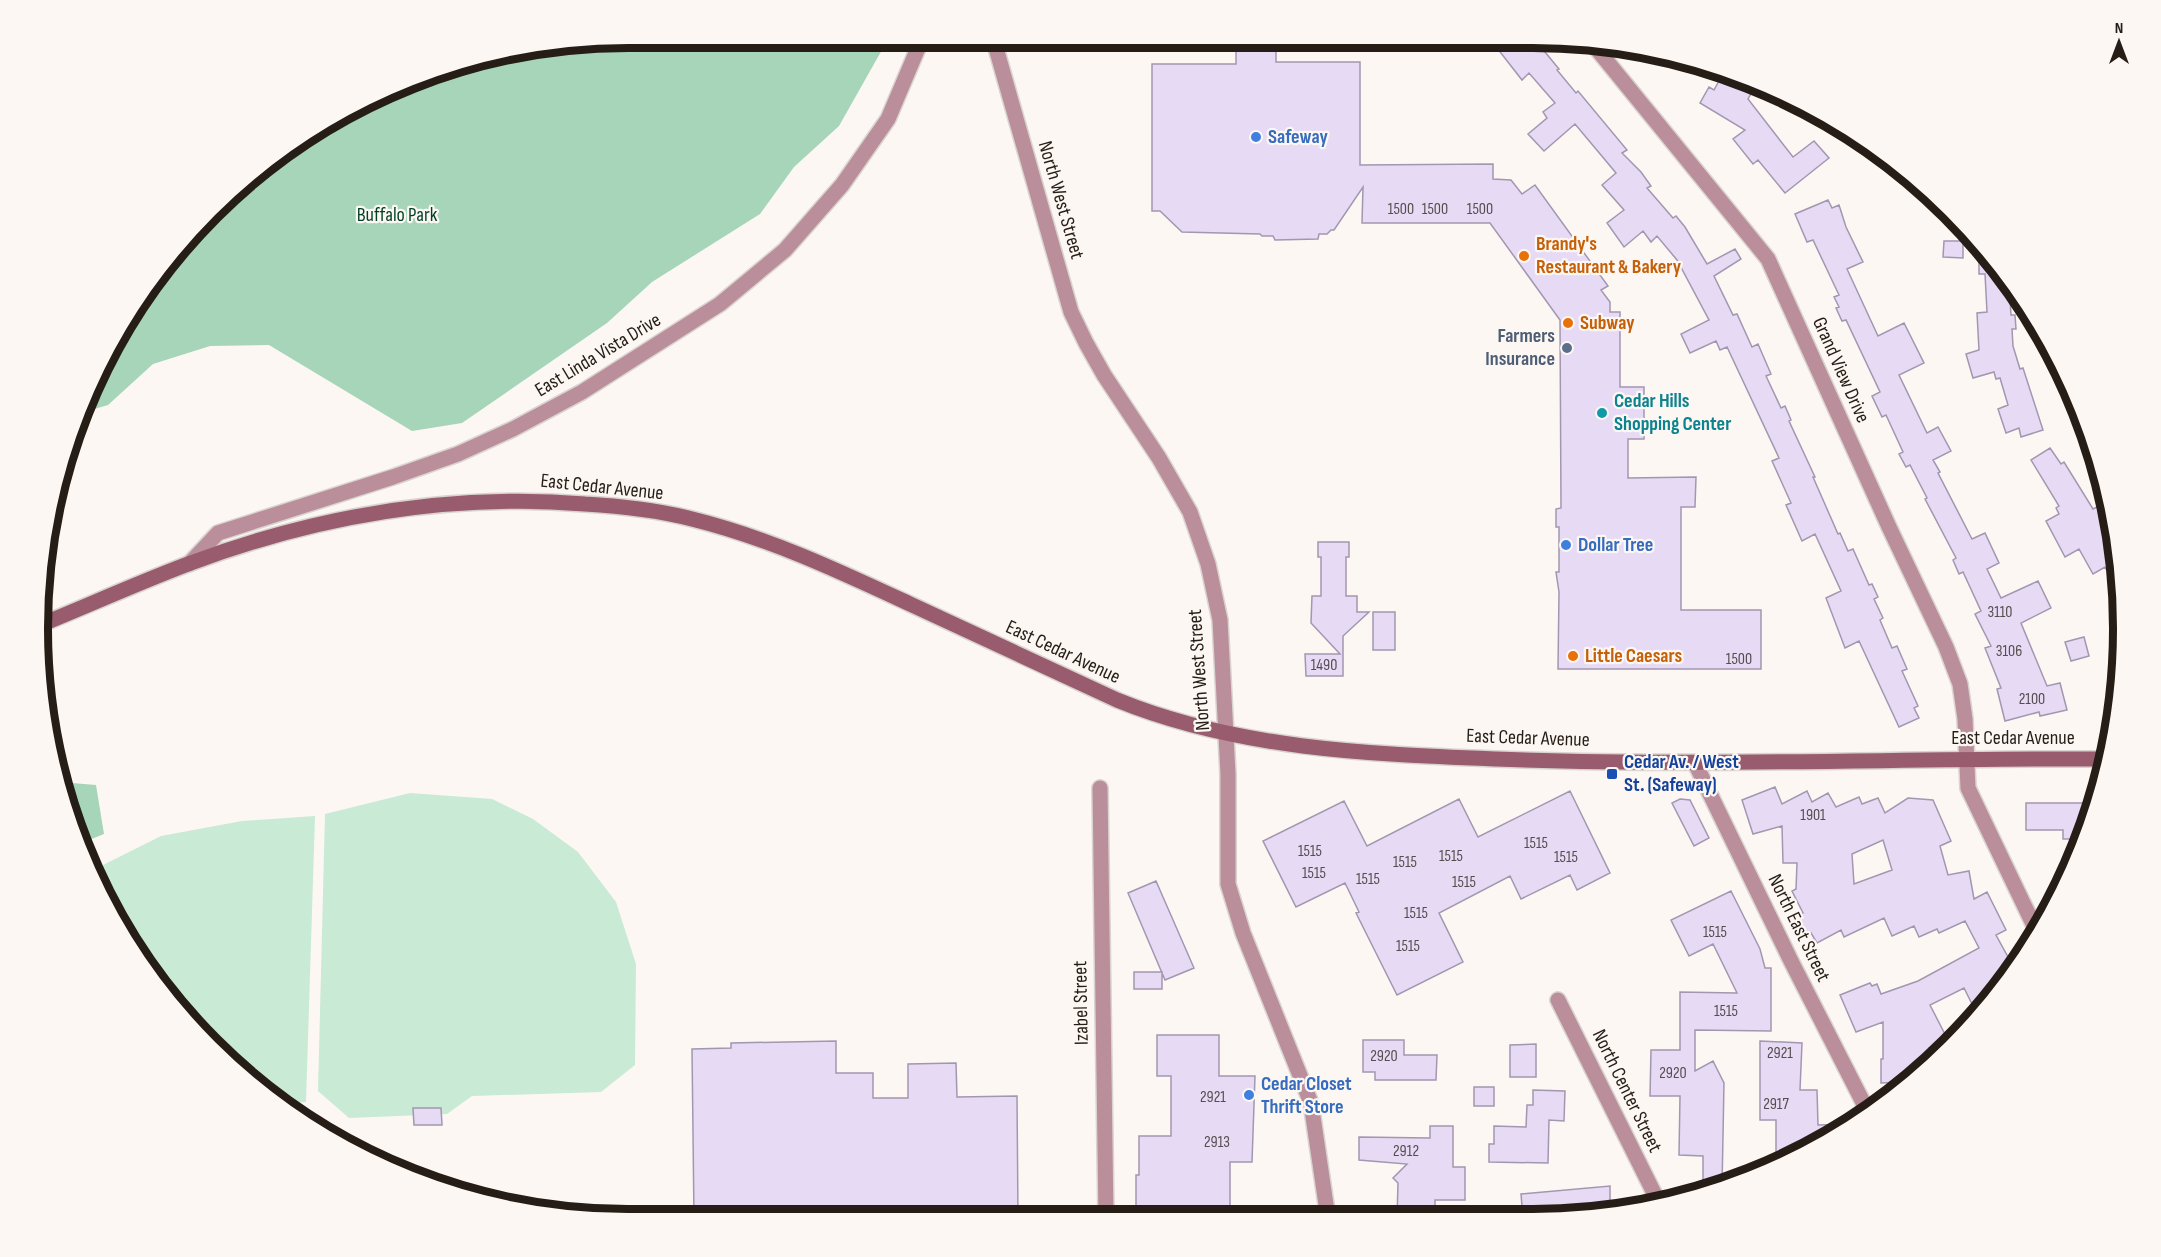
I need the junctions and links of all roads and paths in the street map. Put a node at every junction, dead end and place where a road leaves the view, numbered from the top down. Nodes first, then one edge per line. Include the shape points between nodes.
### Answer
1 (918, 48) edge
2 (996, 48) edge
3 (1599, 52) edge
4 (189, 564) junction
5 (48, 622) edge
6 (1224, 733) junction
7 (1966, 758) junction
8 (2098, 759) edge
9 (1695, 763) junction
10 (1100, 788) dead end
11 (2033, 923) edge
12 (1558, 1000) dead end
13 (1864, 1104) edge
14 (1655, 1196) edge
15 (1106, 1209) edge
16 (1327, 1209) edge

1 - 4 street, East Linda Vista Drive via 888,119 842,185 785,250 720,304 582,392 513,429 393,477 218,533
2 - 6 street, North West Street via 1071,312 1104,375 1190,512 1208,564 1220,620
3 - 7 street, Grand View Drive via 1768,259 1946,647 1960,684
4 - 5 main road, East Cedar Avenue
4 - 6 main road, East Cedar Avenue via 286,533 388,510 449,502 556,501 627,507 691,519 757,538 815,560 1117,700 1154,715
6 - 9 main road, East Cedar Avenue via 1377,753
6 - 16 street, North West Street via 1228,884 1243,933 1311,1103
7 - 8 main road, East Cedar Avenue
7 - 9 main road, East Cedar Avenue
7 - 11 street, Grand View Drive via 1968,788
9 - 13 street, North East Street
10 - 15 street, Izabel Street
12 - 14 street, North Center Street

